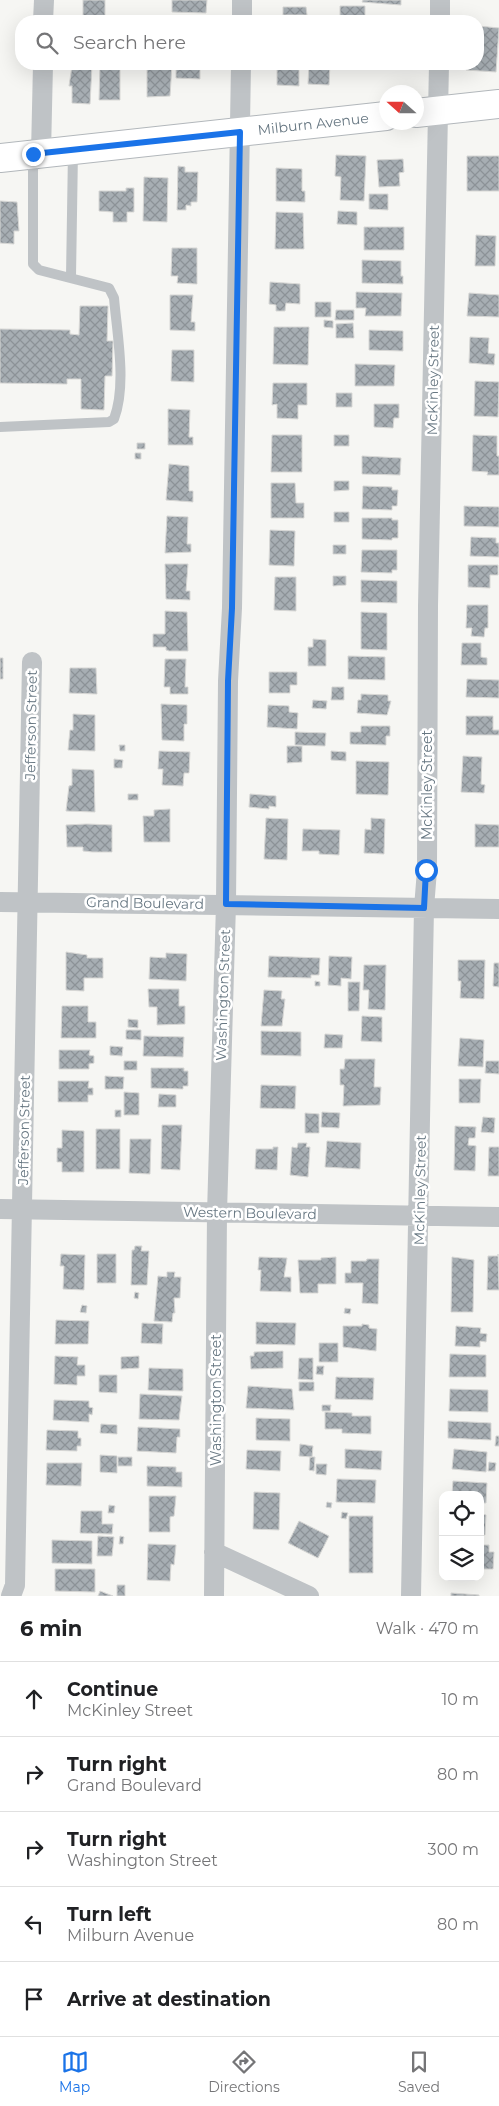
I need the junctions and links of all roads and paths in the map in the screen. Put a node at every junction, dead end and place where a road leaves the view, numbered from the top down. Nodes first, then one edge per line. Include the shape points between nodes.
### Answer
1 (44, 0) edge
2 (242, 0) edge
3 (440, 0) edge
4 (43, 15) edge
5 (242, 15) edge
6 (440, 15) edge
7 (43, 70) edge
8 (241, 70) edge
9 (438, 70) edge
10 (499, 104) edge
11 (428, 112) edge
12 (379, 117) edge
13 (240, 132) junction
14 (73, 150) junction
15 (37, 154) junction
16 (0, 158) edge
17 (71, 277) junction
18 (0, 427) edge
19 (32, 662) dead end
20 (0, 902) edge
21 (28, 902) junction
22 (226, 904) junction
23 (424, 908) junction
24 (499, 909) edge
25 (0, 1209) edge
26 (22, 1210) junction
27 (217, 1213) junction
28 (420, 1216) junction
29 (499, 1217) edge
30 (214, 1552) junction
31 (11, 1596) edge
32 (214, 1596) edge
33 (309, 1596) edge
34 (412, 1596) edge

1 - 4 street
2 - 5 street
3 - 6 street
7 - 15 street
8 - 13 street, Washington Street
9 - 11 street, McKinley Street
10 - 11 main road
11 - 23 street, McKinley Street
12 - 13 main road, Milburn Avenue
13 - 14 main road, Milburn Avenue
13 - 22 street, Washington Street
14 - 15 main road, Milburn Avenue
14 - 17 lane
15 - 16 main road, Milburn Avenue
15 - 17 lane via 33,264 40,270
17 - 18 lane via 108,288 114,298 120,381 118,410 114,419 101,423
19 - 21 street, Jefferson Street
20 - 21 street, Grand Boulevard
21 - 22 street, Grand Boulevard
21 - 26 street, Jefferson Street
22 - 23 street, Grand Boulevard
22 - 27 street, Washington Street
23 - 24 street, Grand Boulevard
23 - 28 street, McKinley Street
25 - 26 street, Western Boulevard
26 - 27 street, Western Boulevard
26 - 31 street, Jefferson Street via 15,1585
27 - 28 street, Western Boulevard
27 - 30 street, Washington Street
28 - 29 street, Western Boulevard
28 - 34 street, McKinley Street
30 - 32 street, Washington Street
30 - 33 street

